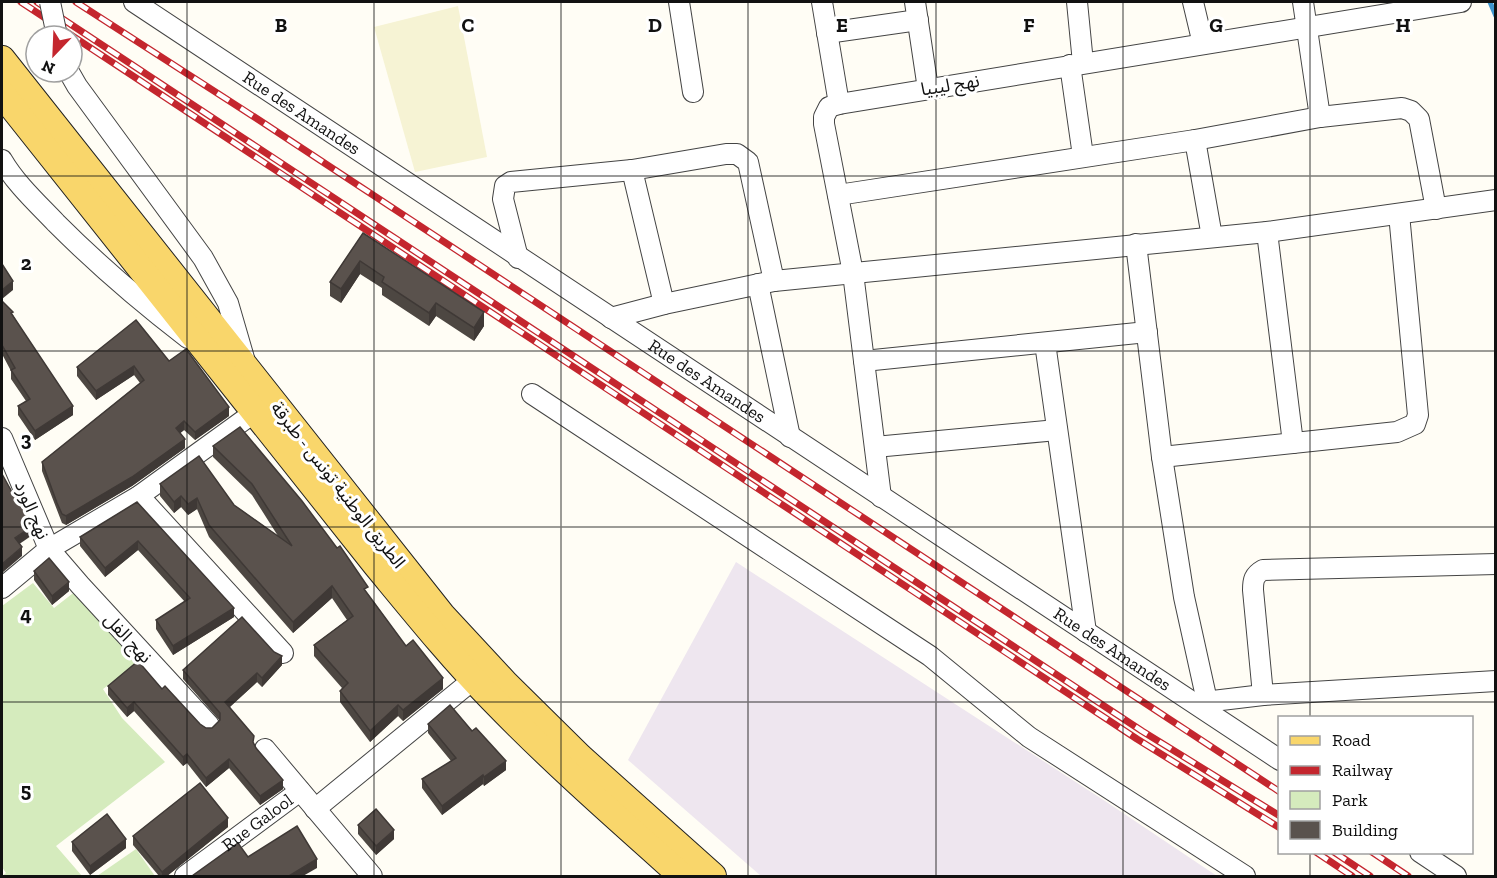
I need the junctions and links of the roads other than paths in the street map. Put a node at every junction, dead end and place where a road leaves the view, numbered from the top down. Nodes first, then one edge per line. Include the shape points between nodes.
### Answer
1 (50, 2) edge
2 (134, 2) edge
3 (679, 2) edge
4 (822, 2) edge
5 (1077, 2) edge
6 (1193, 2) edge
7 (1303, 2) edge
8 (1461, 2) edge
9 (916, 11) edge
10 (55, 24) edge
11 (1306, 27) junction
12 (827, 33) junction
13 (1203, 44) junction
14 (2, 59) edge
15 (1077, 64) junction
16 (77, 84) edge
17 (928, 89) junction
18 (693, 92) dead end
19 (2, 94) edge
20 (839, 104) junction
21 (1320, 117) junction
22 (1195, 140) junction
23 (1083, 156) junction
24 (2, 160) edge
25 (632, 170) junction
26 (838, 195) junction
27 (1496, 200) edge
28 (1436, 209) junction
29 (1399, 214) junction
30 (1267, 232) junction
31 (1212, 237) junction
32 (1136, 244) junction
33 (518, 258) junction
34 (852, 273) junction
35 (766, 283) junction
36 (664, 304) junction
37 (611, 318) junction
38 (1147, 332) junction
39 (1045, 343) junction
40 (864, 361) junction
41 (217, 365) junction
42 (247, 370) junction
43 (532, 394) dead end
44 (255, 412) junction
45 (1057, 430) junction
46 (790, 437) junction
47 (2, 438) edge
48 (1293, 443) junction
49 (875, 447) junction
50 (1162, 457) junction
51 (139, 496) junction
52 (881, 497) junction
53 (49, 549) junction
54 (1496, 564) edge
55 (2, 588) edge
56 (1086, 632) junction
57 (283, 653) dead end
58 (474, 679) junction
59 (1496, 681) edge
60 (1263, 695) junction
61 (1200, 702) junction
62 (209, 724) dead end
63 (265, 749) dead end
64 (1278, 759) edge
65 (300, 791) junction
66 (315, 809) junction
67 (1423, 854) edge
68 (185, 876) edge
69 (372, 876) edge
70 (682, 876) edge
71 (713, 876) edge
72 (1245, 876) edge
73 (1456, 876) edge

1 - 10 street, bridge
2 - 33 street, Rue des Amandes
3 - 18 street
4 - 12 street
5 - 15 street
6 - 13 street
7 - 11 street
8 - 11 street, نهج ليبيا
9 - 12 street
9 - 17 street
11 - 13 street, نهج ليبيا
11 - 21 street
12 - 20 street
13 - 15 street, نهج ليبيا
14 - 42 main road, الطريق الوطنية تونس - طبرقة
15 - 17 street, نهج ليبيا
15 - 23 street
16 - 42 street via 203,258 228,303
17 - 20 street, نهج ليبيا
19 - 41 main road, الطريق الوطنية تونس - طبرقة
20 - 26 street via 829,107 824,117
21 - 22 street
21 - 28 street via 1392,108 1411,111 1419,119
22 - 23 street
22 - 31 street
23 - 26 street
24 - 41 street via 14,179 95,261
25 - 33 street via 510,182 505,186 503,199
25 - 35 street via 726,154 744,158 748,162
25 - 36 street
26 - 34 street
27 - 28 street
28 - 29 street
29 - 30 street
29 - 48 street via 1418,416 1415,424 1397,432
30 - 31 street
30 - 48 street
31 - 32 street
32 - 34 street
32 - 38 street
33 - 37 street, Rue des Amandes
34 - 35 street
34 - 40 street
35 - 36 street
35 - 46 street
36 - 37 street
37 - 46 street, Rue des Amandes
38 - 39 street
38 - 50 street
39 - 40 street
39 - 45 street
40 - 49 street
41 - 44 main road, الطريق الوطنية تونس - طبرقة
42 - 71 main road, الطريق الوطنية تونس - طبرقة via 442,615 580,757
43 - 72 street via 930,656 1029,736
44 - 51 street
44 - 58 main road, الطريق الوطنية تونس - طبرقة via 376,566
45 - 49 street
45 - 56 street
46 - 52 street, Rue des Amandes
47 - 53 street, نهج الورد
48 - 50 street
49 - 52 street
50 - 61 street
51 - 53 street
51 - 57 street
52 - 56 street, Rue des Amandes
53 - 55 street
53 - 62 street, نهج الفل
54 - 60 street via 1263,570 1253,581
56 - 61 street, Rue des Amandes
58 - 66 street
58 - 70 main road, الطريق الوطنية تونس - طبرقة via 566,772
59 - 60 street
60 - 61 street
61 - 64 street, Rue des Amandes
63 - 65 street
65 - 66 street
65 - 68 street, Rue Galool
66 - 69 street
67 - 73 street

